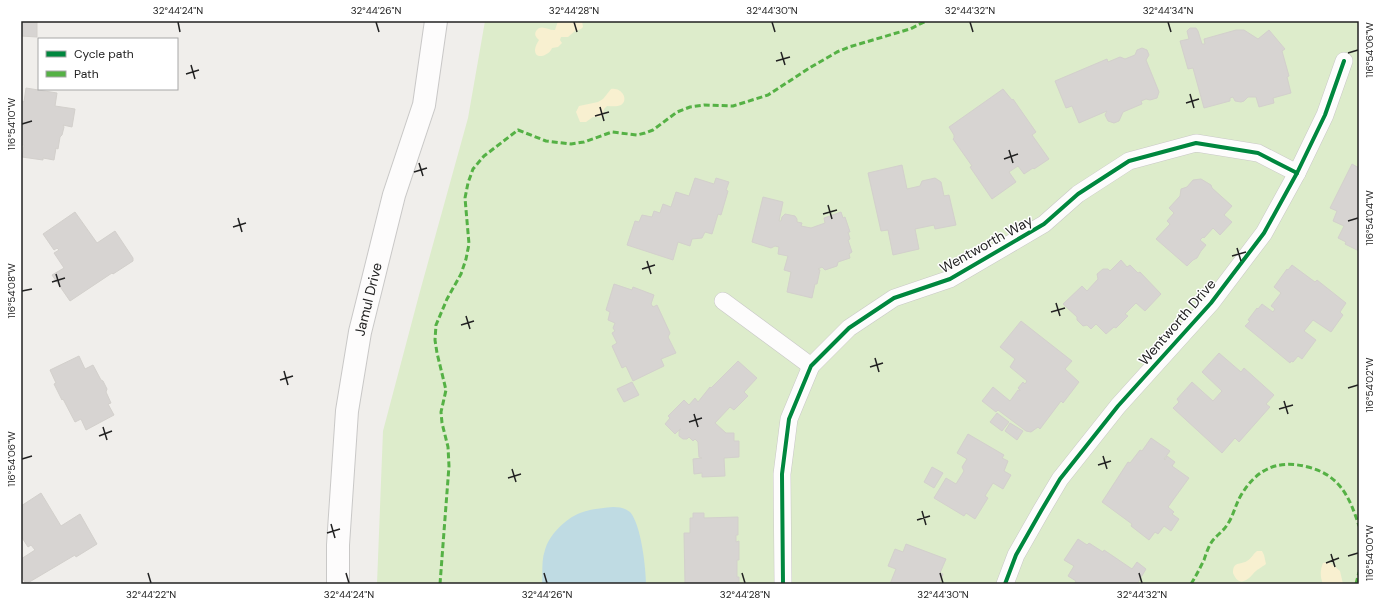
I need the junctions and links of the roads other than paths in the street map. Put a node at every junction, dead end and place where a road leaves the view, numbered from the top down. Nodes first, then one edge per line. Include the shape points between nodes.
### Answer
1 (436, 21) edge
2 (1344, 61) dead end
3 (1297, 173) junction
4 (723, 301) dead end
5 (811, 366) junction
6 (338, 584) edge
7 (783, 584) edge
8 (1005, 584) edge

1 - 6 street, Jamul Drive via 424,105 394,195 360,332 347,412 338,545
2 - 3 street, Wentworth Drive via 1325,115
3 - 5 street, Wentworth Way via 1258,153 1196,143 1129,161 1078,194 1038,228 950,279 894,298 849,328
3 - 8 street, Wentworth Drive via 1264,233 1211,303 1118,406 1060,479 1016,555
4 - 5 street
5 - 7 street, Wentworth Way via 789,419 782,474

